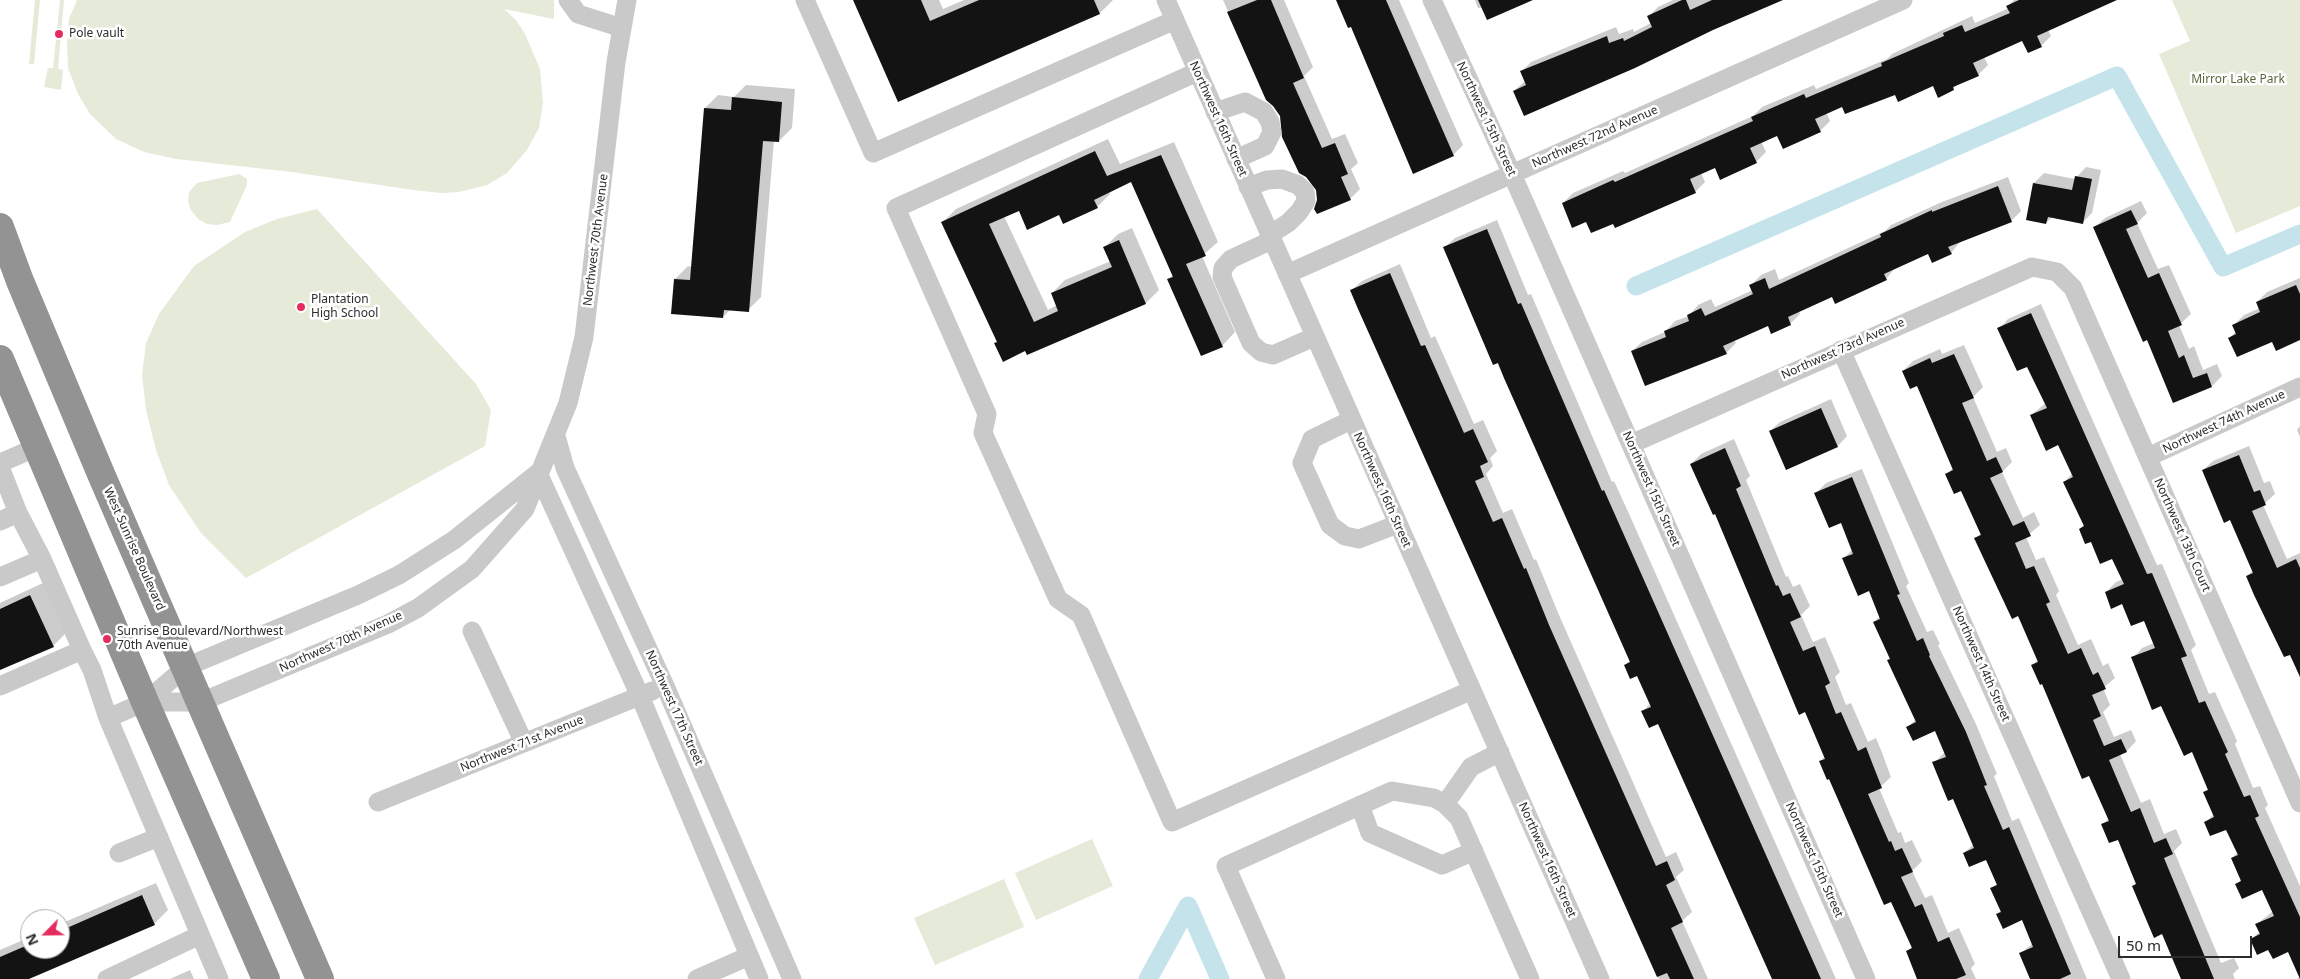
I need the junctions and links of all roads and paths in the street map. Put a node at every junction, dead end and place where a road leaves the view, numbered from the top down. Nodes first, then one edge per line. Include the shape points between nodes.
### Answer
1 (568, 0) edge
2 (627, 0) edge
3 (805, 0) edge
4 (1166, 0) edge
5 (1432, 0) edge
6 (1903, 0) edge
7 (1175, 20) junction
8 (622, 28) junction
9 (1197, 72) junction
10 (1215, 112) junction
11 (1236, 159) junction
12 (1512, 174) junction
13 (1248, 187) junction
14 (0, 227) edge
15 (1270, 238) junction
16 (2058, 272) joint
17 (1286, 274) junction
18 (1314, 336) junction
19 (1842, 350) junction
20 (0, 359) edge
21 (2300, 387) edge
22 (1351, 420) junction
23 (556, 436) junction
24 (1631, 444) junction
25 (37, 446) junction
26 (2148, 458) junction
27 (0, 462) edge
28 (0, 467) edge
29 (538, 473) junction
30 (18, 513) junction
31 (0, 520) edge
32 (1398, 524) junction
33 (42, 559) junction
34 (0, 577) edge
35 (472, 631) dead end
36 (82, 650) junction
37 (186, 666) junction
38 (0, 686) edge
39 (665, 686) junction
40 (1472, 690) junction
41 (640, 696) junction
42 (145, 702) junction
43 (202, 702) junction
44 (108, 718) junction
45 (524, 743) junction
46 (1500, 752) junction
47 (378, 802) dead end
48 (2300, 803) edge
49 (1445, 804) junction
50 (1360, 805) junction
51 (159, 837) junction
52 (1474, 851) junction
53 (119, 853) dead end
54 (200, 935) junction
55 (749, 956) junction
56 (111, 978) edge
57 (219, 979) edge
58 (266, 979) edge
59 (320, 979) edge
60 (697, 979) edge
61 (760, 979) edge
62 (792, 979) edge
63 (1276, 979) edge
64 (1530, 979) edge
65 (1600, 979) edge
66 (1866, 979) edge
67 (2121, 979) edge

1 - 8 street via 578,14
2 - 8 street, Northwest 70th Avenue
3 - 7 street via 873,153
4 - 7 street, Northwest 16th Street
5 - 12 street, Northwest 15th Street
6 - 12 street, Northwest 72nd Avenue
7 - 9 street, Northwest 16th Street
8 - 23 street, Northwest 70th Avenue via 584,337 568,403
9 - 10 street, Northwest 16th Street
9 - 40 street via 896,208 987,414 983,433 1058,599 1081,615 1172,822
10 - 11 street, Northwest 16th Street
10 - 11 street via 1245,102 1264,112 1270,122 1272,132 1265,146
11 - 13 street, Northwest 16th Street
12 - 17 street, Northwest 72nd Avenue
12 - 24 street, Northwest 15th Street
13 - 15 street, Northwest 16th Street
13 - 15 street via 1282,179 1298,185 1305,192 1306,201 1299,212
14 - 37 highway, West Sunrise Boulevard via 97,464
15 - 17 street, Northwest 16th Street
15 - 18 street via 1230,259 1223,268 1222,277 1251,342 1261,352 1273,355
16 - 19 street, Northwest 73rd Avenue via 2032,267
16 - 26 street, Northwest 13th Court via 2073,288
17 - 18 street, Northwest 16th Street
18 - 22 street, Northwest 16th Street
19 - 24 street, Northwest 73rd Avenue
19 - 67 street, Northwest 14th Street
20 - 25 highway
21 - 26 street, Northwest 74th Avenue
22 - 32 street, Northwest 16th Street
22 - 32 street via 1312,439 1302,462 1330,525 1344,536 1358,539
23 - 29 street, Northwest 70th Avenue
23 - 39 street, Northwest 17th Street via 565,468
24 - 66 street, Northwest 15th Street
25 - 27 street
25 - 42 highway
26 - 48 street, Northwest 13th Court
28 - 30 street
29 - 37 street, Northwest 70th Avenue via 454,540 399,575
29 - 41 street
29 - 43 street, Northwest 70th Avenue via 525,509 472,569 418,608 388,624
30 - 31 street
30 - 33 street
32 - 40 street, Northwest 16th Street
33 - 34 street
33 - 36 street
35 - 45 street
36 - 38 street
36 - 44 street
37 - 42 street, Northwest 70th Avenue
37 - 43 highway, West Sunrise Boulevard
39 - 41 street, Northwest 71st Avenue
39 - 62 street, Northwest 17th Street
40 - 46 street, Northwest 16th Street
41 - 45 street, Northwest 71st Avenue
41 - 55 street
42 - 43 street, Northwest 70th Avenue
42 - 44 street, Northwest 70th Avenue
42 - 58 highway
43 - 59 highway, West Sunrise Boulevard
44 - 51 street
45 - 47 street, Northwest 71st Avenue
46 - 49 street via 1471,767
46 - 65 street, Northwest 16th Street
49 - 50 street via 1434,798 1392,791
49 - 52 street via 1459,818
50 - 52 street via 1370,833 1442,865
50 - 63 street via 1226,866
51 - 53 street
51 - 54 street
52 - 64 street
54 - 56 street
54 - 57 street
55 - 60 street
55 - 61 street

